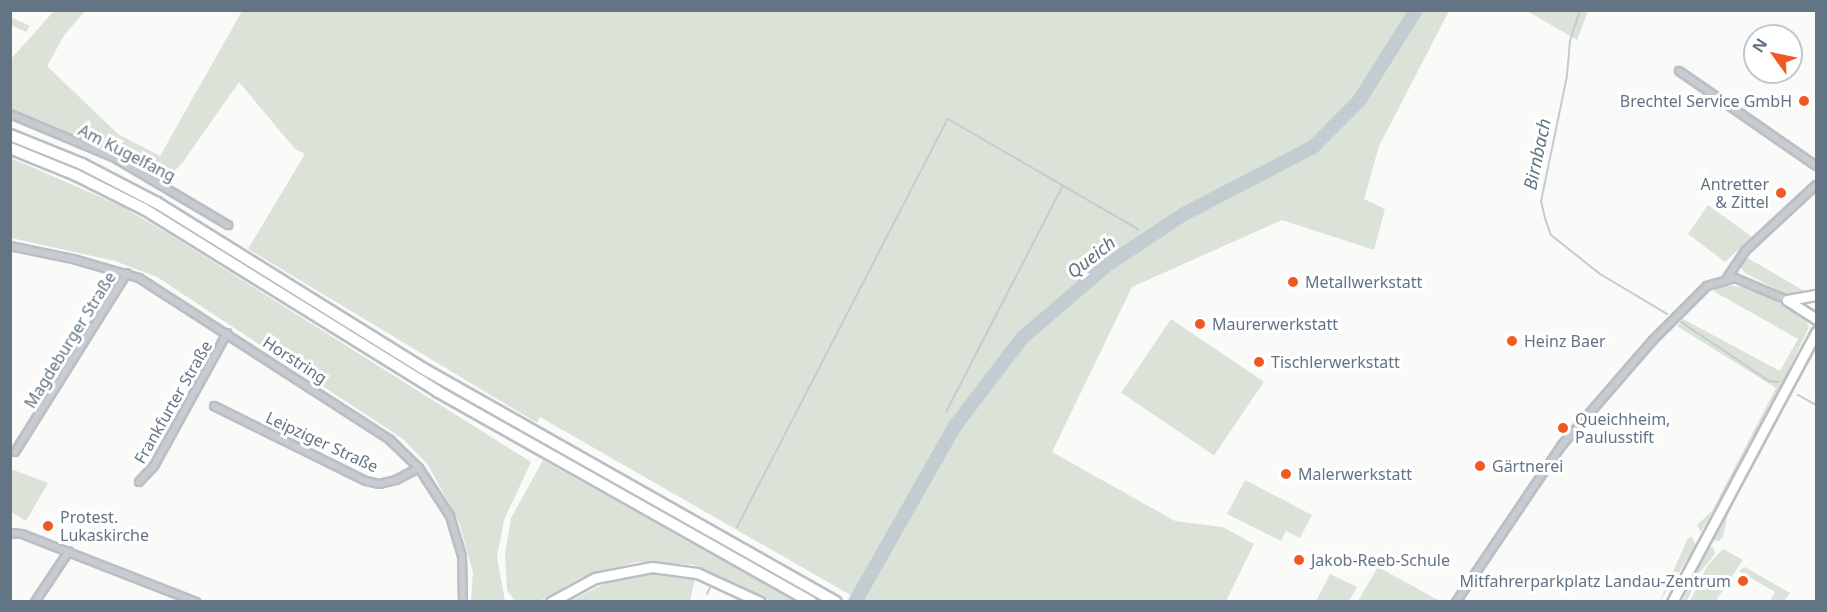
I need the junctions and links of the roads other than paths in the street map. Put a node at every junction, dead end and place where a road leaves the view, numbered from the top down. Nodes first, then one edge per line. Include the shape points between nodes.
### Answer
1 (1679, 71) dead end
2 (10, 114) edge
3 (10, 135) edge
4 (10, 148) edge
5 (1816, 166) edge
6 (1816, 185) edge
7 (228, 225) dead end
8 (10, 246) edge
9 (127, 273) junction
10 (1727, 278) junction
11 (1816, 296) edge
12 (1804, 299) junction
13 (1787, 300) junction
14 (1816, 305) edge
15 (1816, 319) edge
16 (1816, 332) edge
17 (227, 333) junction
18 (214, 406) dead end
19 (15, 452) dead end
20 (419, 468) junction
21 (139, 482) dead end
22 (10, 533) edge
23 (69, 551) junction
24 (194, 601) edge
25 (35, 602) edge
26 (463, 602) edge
27 (551, 602) edge
28 (760, 602) edge
29 (811, 602) edge
30 (836, 602) edge
31 (1456, 602) edge
32 (1672, 602) edge

1 - 5 street
2 - 7 street, Am Kugelfang via 120,161
3 - 30 highway via 82,164 157,202 424,369
4 - 29 highway via 144,209 437,391
6 - 10 street via 1745,251
8 - 9 street, Horstring
9 - 17 street, Horstring
9 - 19 street, Magdeburger Straße
10 - 13 street
10 - 31 street via 1710,284 1672,320 1572,433
11 - 12 main road
12 - 13 main road
12 - 14 main road
13 - 15 main road
16 - 32 main road
17 - 20 street, Horstring via 371,426
17 - 21 street, Frankfurter Straße via 154,466
18 - 20 street, Leipziger Straße via 366,481 379,484 396,480
20 - 26 street, Horstring via 443,502 454,528 462,556
22 - 23 street
23 - 24 street
23 - 25 street
27 - 28 main road via 581,584 611,573 660,567 713,579

